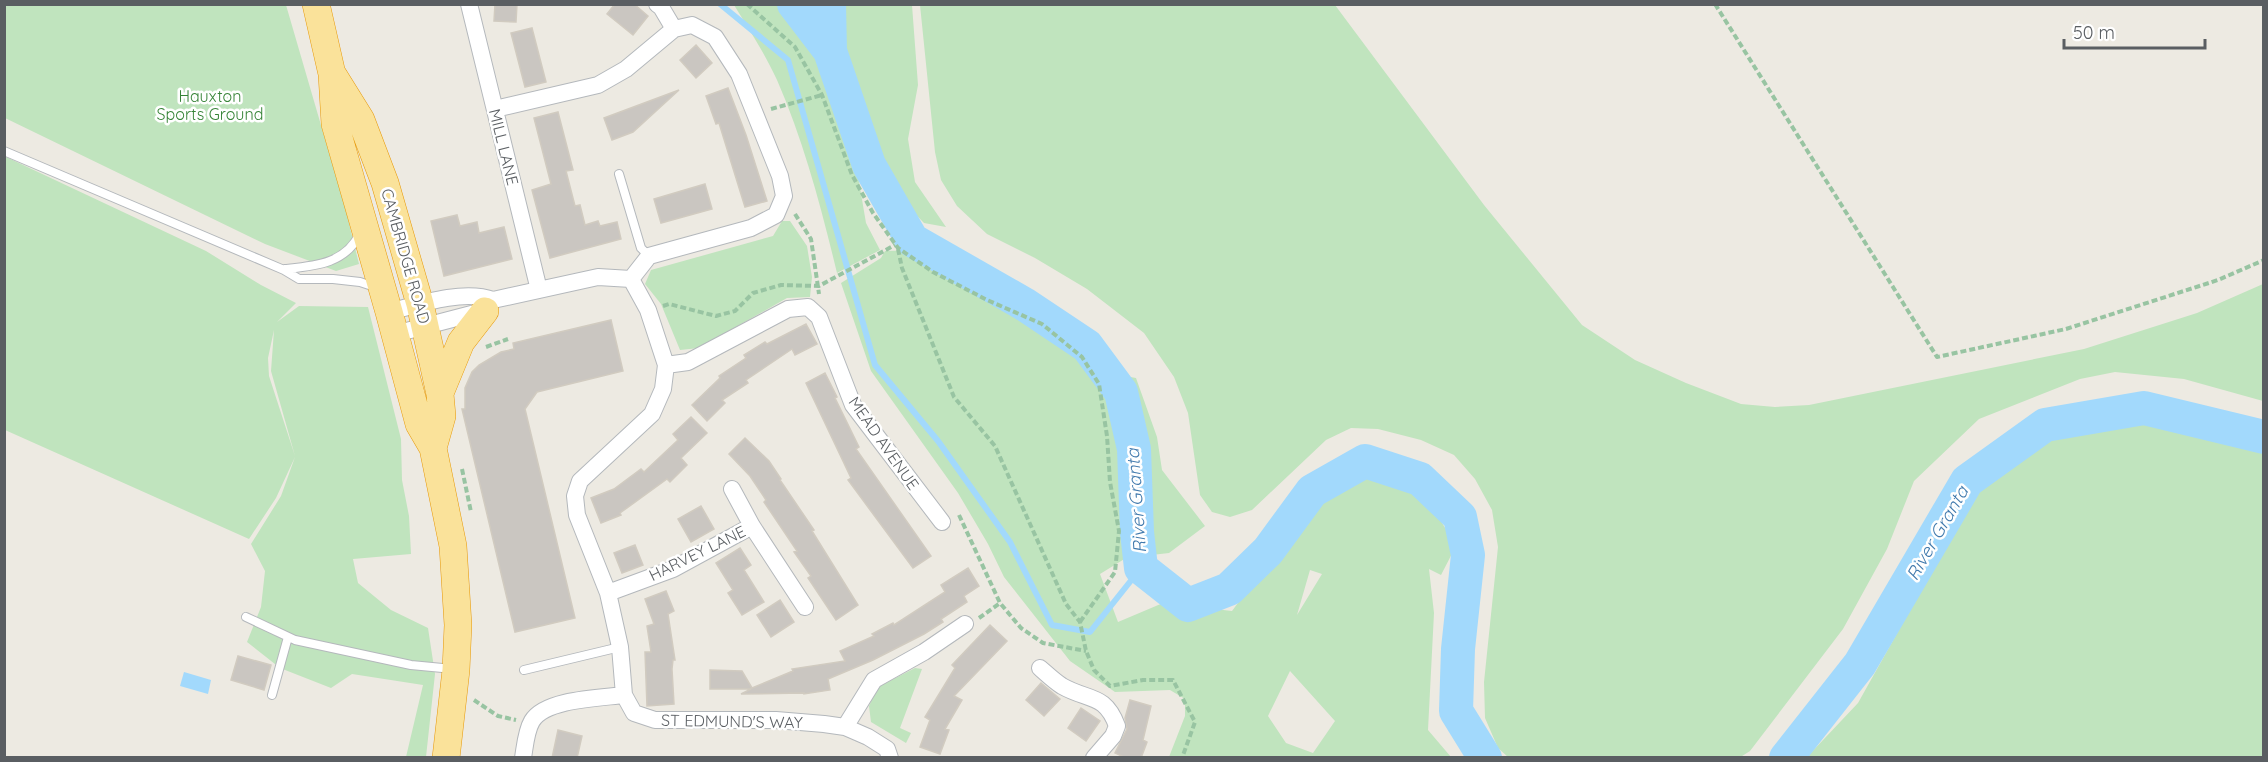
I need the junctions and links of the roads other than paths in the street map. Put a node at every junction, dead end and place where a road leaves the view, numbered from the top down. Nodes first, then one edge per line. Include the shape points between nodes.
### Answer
1 (316, 4) edge
2 (469, 4) edge
3 (657, 4) edge
4 (674, 29) junction
5 (332, 74) junction
6 (495, 109) junction
7 (4, 151) edge
8 (619, 174) dead end
9 (364, 223) junction
10 (649, 256) junction
11 (284, 270) junction
12 (631, 279) junction
13 (539, 290) junction
14 (489, 305) junction
15 (389, 312) junction
16 (423, 316) junction
17 (666, 366) junction
18 (440, 394) junction
19 (434, 448) junction
20 (732, 489) dead end
21 (942, 522) dead end
22 (752, 526) junction
23 (608, 593) junction
24 (805, 607) dead end
25 (246, 617) dead end
26 (965, 624) road end
27 (288, 637) junction
28 (620, 646) junction
29 (1040, 668) dead end
30 (456, 670) junction
31 (524, 670) dead end
32 (272, 694) dead end
33 (624, 694) junction
34 (845, 728) junction
35 (446, 758) edge
36 (523, 758) edge
37 (890, 758) edge
38 (1094, 758) edge

1 - 5 highway, CAMBRIDGE ROAD
2 - 6 street, MILL LANE
3 - 4 street
4 - 6 street via 626,69 598,85
4 - 10 street via 692,25 715,37 739,74 780,176 784,196 776,215 751,228
5 - 9 highway, CAMBRIDGE ROAD via 335,124
5 - 16 highway, CAMBRIDGE ROAD via 362,120 385,183
6 - 13 street, MILL LANE
7 - 11 lane
8 - 10 lane via 641,248
9 - 11 lane via 357,240 341,255 323,265
9 - 15 highway, CAMBRIDGE ROAD
10 - 12 street
11 - 15 lane via 299,279 360,282
12 - 13 street via 598,277
12 - 17 street via 648,310
13 - 14 street
14 - 16 street
14 - 16 street via 480,295
14 - 18 highway via 461,342
15 - 16 street
15 - 16 street
15 - 19 highway, CAMBRIDGE ROAD via 419,424
16 - 18 highway, CAMBRIDGE ROAD
17 - 21 street, MEAD AVENUE via 688,362 788,309 808,307 819,317 853,405
17 - 23 street via 663,389 652,414 580,481 575,496 577,515
18 - 19 highway, CAMBRIDGE ROAD via 442,416
19 - 30 highway, CAMBRIDGE ROAD via 453,546 458,603
20 - 22 street, HARVEY LANE
22 - 23 street, HARVEY LANE via 674,569
22 - 24 street, HARVEY LANE
23 - 28 street
25 - 27 lane
26 - 34 street via 874,680
27 - 30 lane via 411,665
27 - 32 lane
28 - 31 lane
28 - 33 street
29 - 38 street via 1063,686 1104,703 1112,712 1117,726
30 - 35 highway, CAMBRIDGE ROAD
33 - 34 street, ST EDMUND'S WAY via 634,713 655,720 776,720
33 - 36 street via 551,706 539,712 531,723
34 - 37 street, ST EDMUND'S WAY via 887,749

